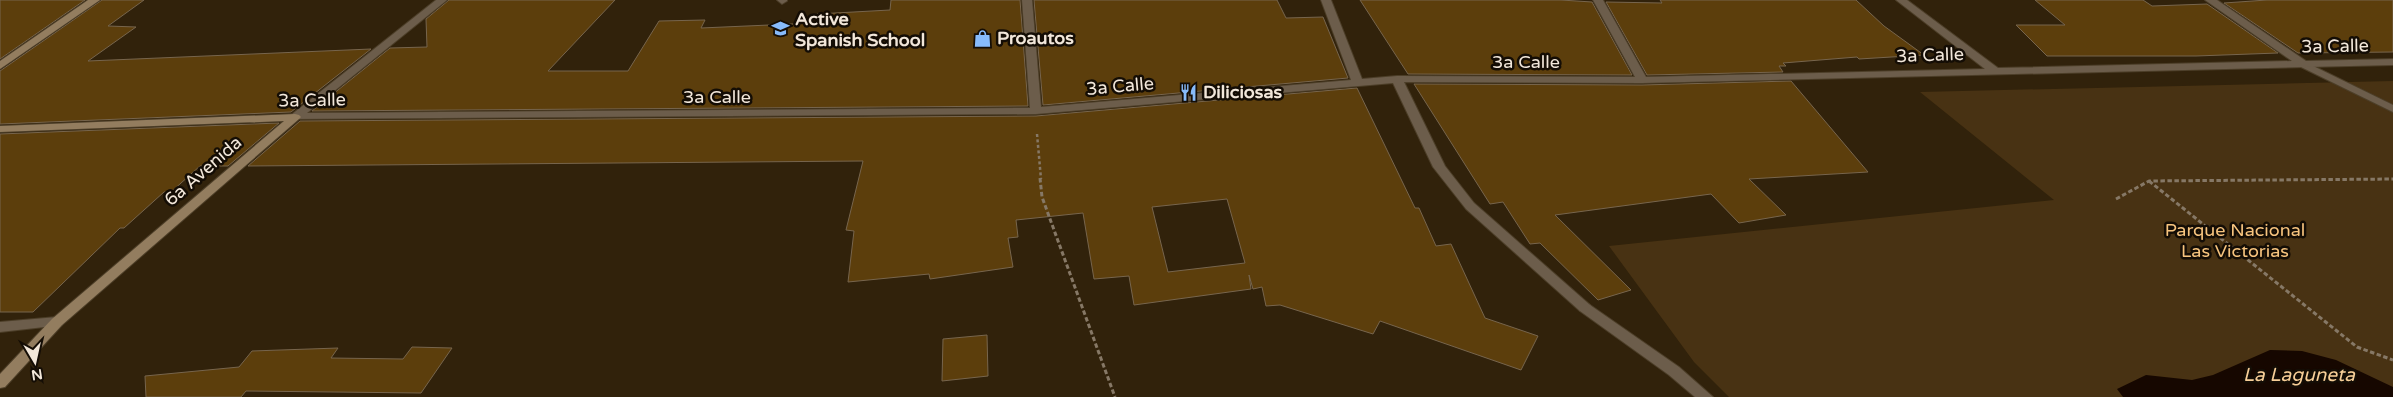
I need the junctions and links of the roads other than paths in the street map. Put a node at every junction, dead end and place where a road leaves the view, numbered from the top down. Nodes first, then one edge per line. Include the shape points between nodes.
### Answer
1 (95, 0) edge
2 (442, 0) edge
3 (1027, 0) edge
4 (1326, 0) edge
5 (1598, 0) edge
6 (1901, 0) edge
7 (2210, 0) edge
8 (2393, 62) edge
9 (2303, 64) junction
10 (0, 66) edge
11 (1994, 70) junction
12 (1397, 79) junction
13 (1642, 80) junction
14 (1358, 83) junction
15 (2393, 109) edge
16 (1036, 111) junction
17 (295, 117) junction
18 (1, 130) edge
19 (57, 322) junction
20 (0, 327) edge
21 (0, 383) edge
22 (1705, 397) edge

1 - 10 street
2 - 17 street, 6a Avenida
3 - 16 street
4 - 14 street
5 - 13 street
6 - 11 street
7 - 9 street
8 - 9 street, 3a Calle
9 - 11 street, 3a Calle
9 - 15 street
11 - 13 street, 3a Calle
12 - 13 street, 3a Calle
12 - 14 street, 3a Calle
12 - 22 street via 1439,166 1470,206 1585,308
14 - 16 street, 3a Calle
16 - 17 street, 3a Calle
17 - 18 street, 3a Calle
17 - 19 street, 6a Avenida
19 - 20 street
19 - 21 street, 6a Avenida

